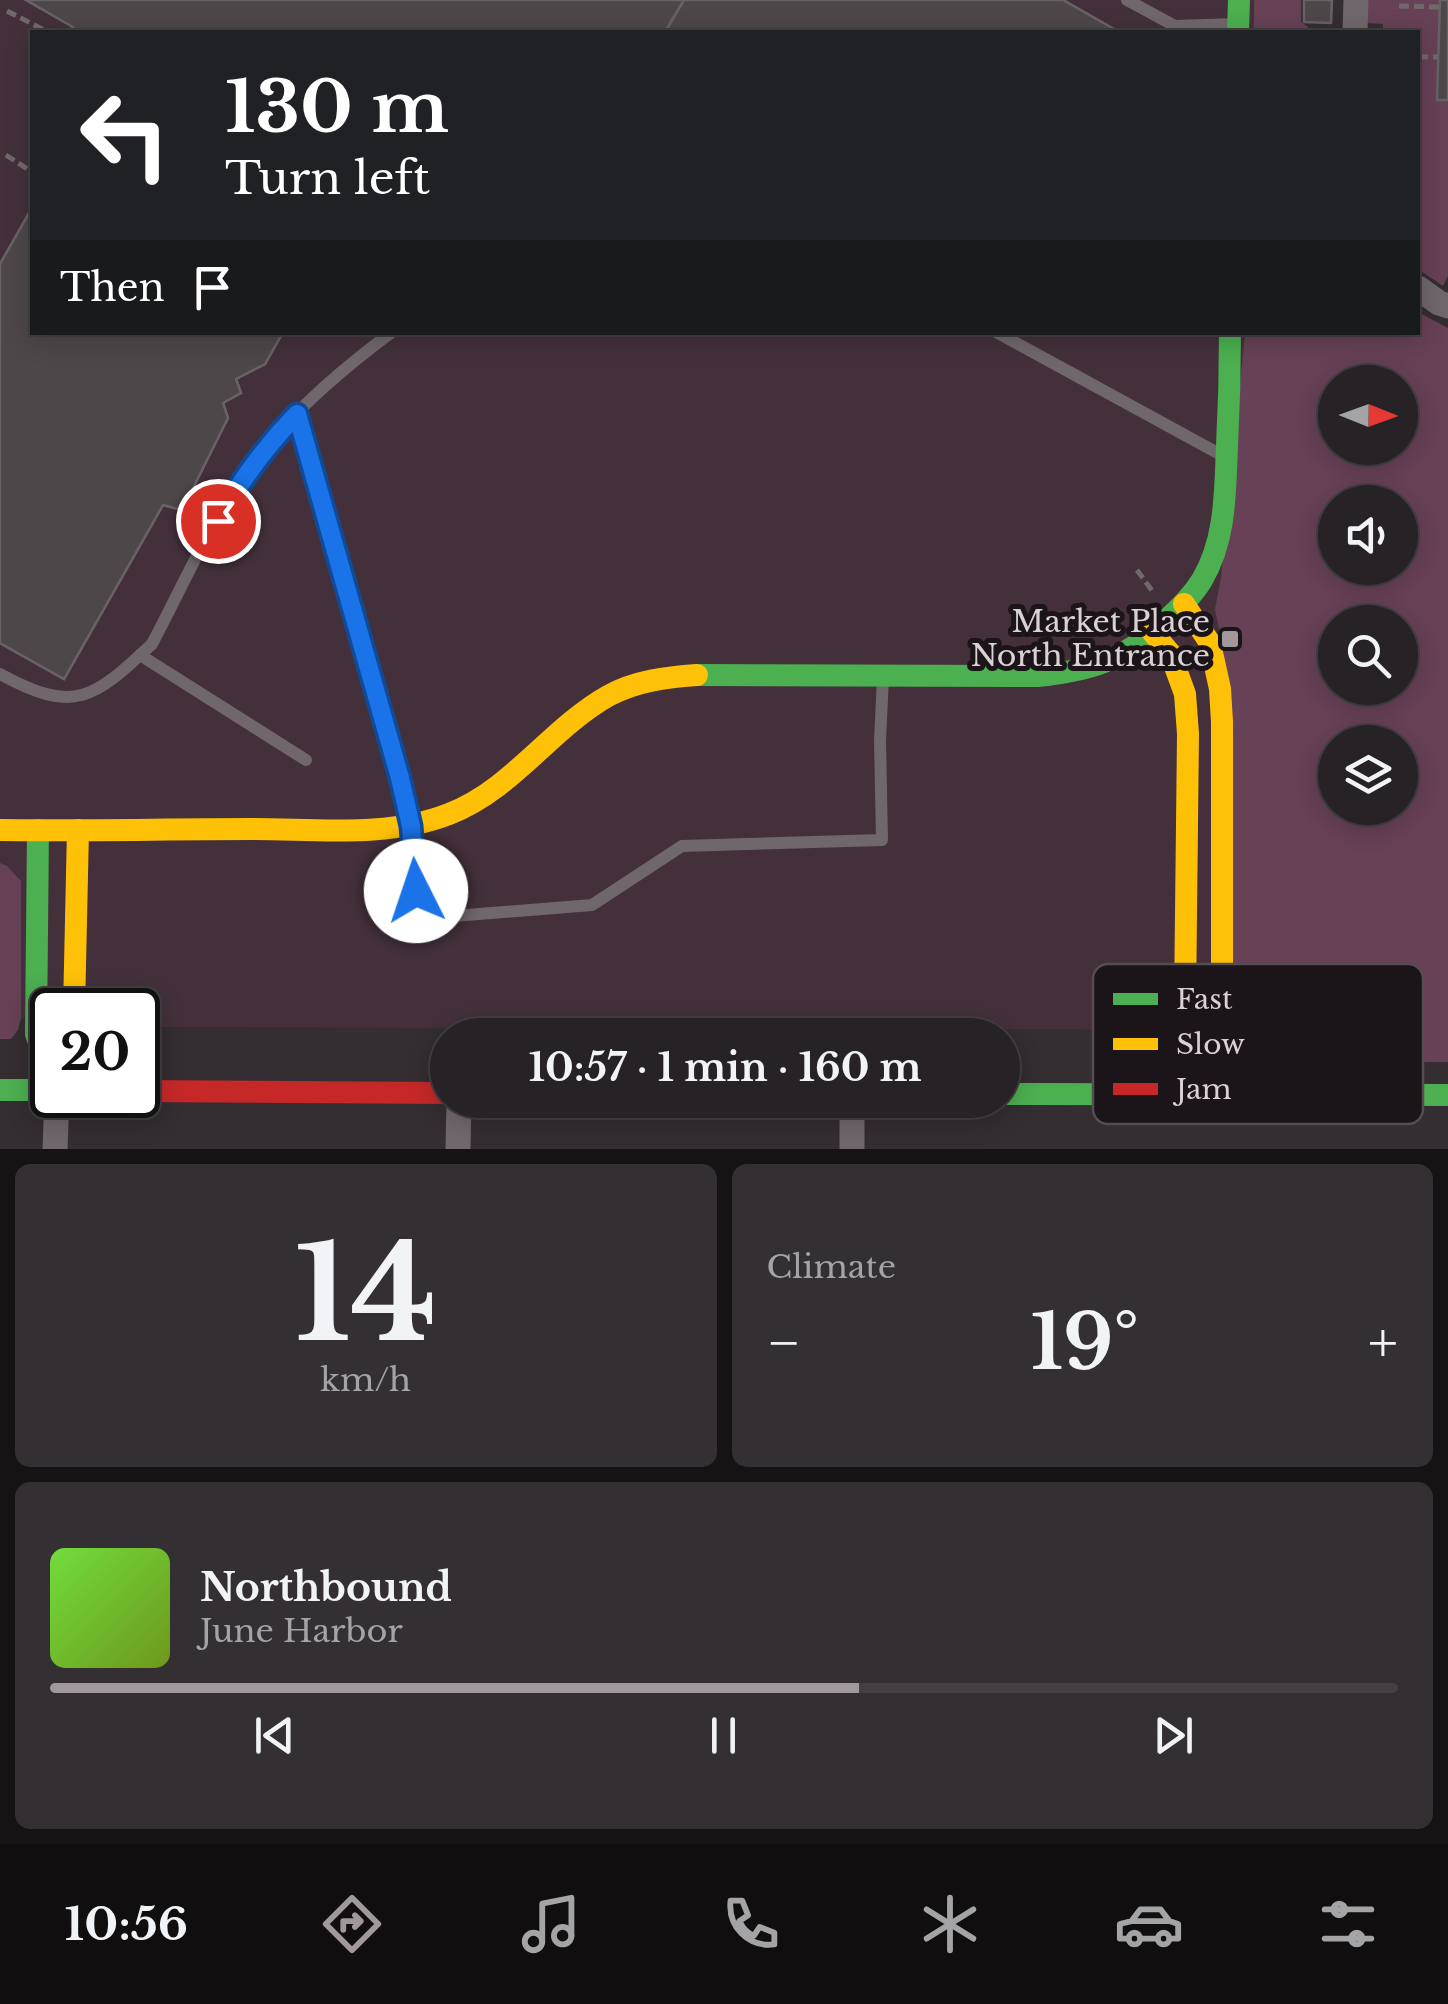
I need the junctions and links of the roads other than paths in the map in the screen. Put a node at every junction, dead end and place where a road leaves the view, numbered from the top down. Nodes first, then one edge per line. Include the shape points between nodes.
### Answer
1 (1127, 0) edge
2 (1239, 0) edge
3 (1356, 0) edge
4 (1238, 28) edge
5 (1174, 29) edge
6 (1355, 30) edge
7 (1420, 289) edge
8 (1448, 306) edge
9 (388, 335) edge
10 (1002, 335) edge
11 (1230, 335) edge
12 (297, 414) junction
13 (1227, 458) junction
14 (1184, 604) junction
15 (1153, 633) junction
16 (140, 655) junction
17 (0, 674) edge
18 (883, 677) junction
19 (306, 760) dead end
20 (411, 826) junction
21 (0, 830) edge
22 (38, 830) junction
23 (78, 830) junction
24 (1185, 964) edge
25 (1222, 964) edge
26 (36, 988) edge
27 (74, 988) edge
28 (0, 1090) edge
29 (160, 1091) edge
30 (30, 1092) edge
31 (430, 1093) edge
32 (1020, 1094) edge
33 (1093, 1094) edge
34 (1423, 1095) edge
35 (1448, 1095) edge
36 (55, 1118) edge
37 (459, 1118) edge
38 (852, 1118) edge
39 (55, 1149) edge
40 (458, 1149) edge
41 (852, 1149) edge

1 - 5 lane
2 - 4 street
3 - 6 street
4 - 5 lane
7 - 8 street
9 - 12 lane
10 - 13 lane
11 - 13 street
12 - 16 lane via 250,468
12 - 20 lane
13 - 14 street via 1217,544
14 - 15 street
14 - 25 street via 1210,643 1220,689
15 - 18 street via 1112,662 1071,673
15 - 24 street via 1170,653 1185,694
16 - 17 lane via 108,683 73,697 51,696
16 - 19 lane
18 - 20 street via 650,680 584,712 487,797
18 - 20 lane via 882,840 682,846 592,905 417,919
20 - 23 street
21 - 22 street
22 - 23 street
22 - 26 street
23 - 27 street
28 - 30 street
29 - 31 street
32 - 33 street
34 - 35 street
36 - 39 street
37 - 40 street
38 - 41 street

